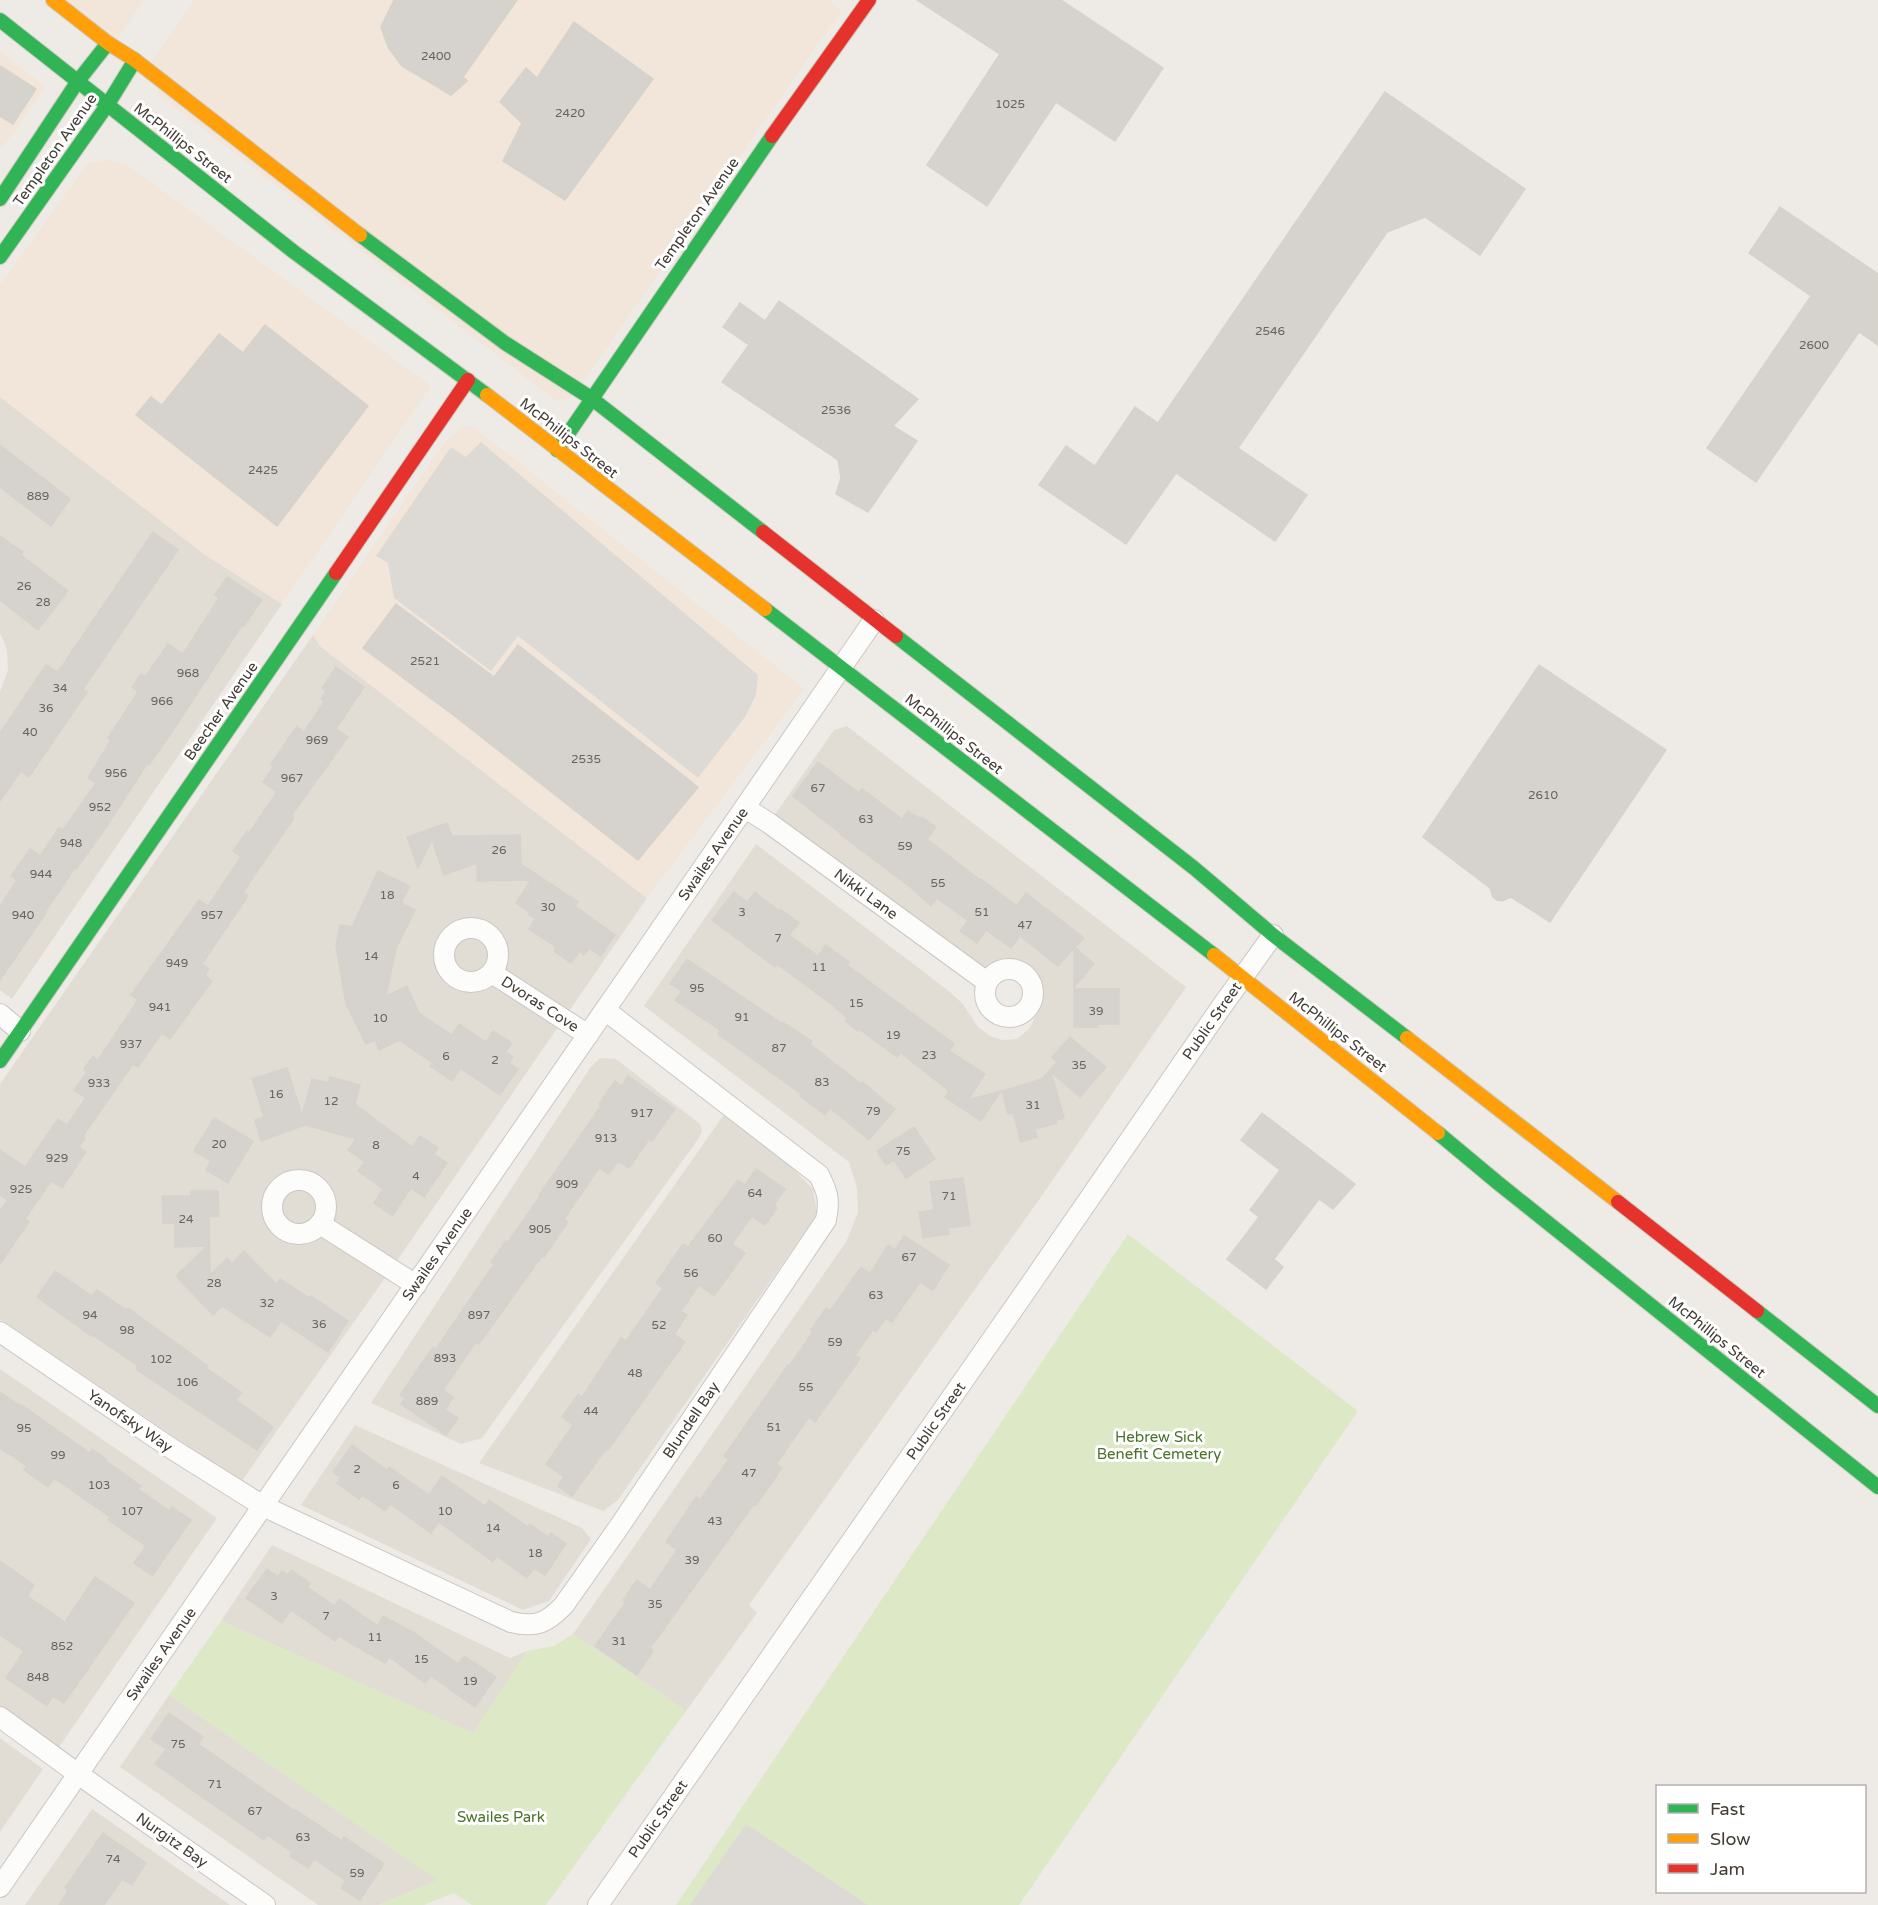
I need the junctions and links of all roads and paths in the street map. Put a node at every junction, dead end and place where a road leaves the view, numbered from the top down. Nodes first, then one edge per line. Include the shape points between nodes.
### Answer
1 (53, 0) edge
2 (869, 0) edge
3 (0, 20) edge
4 (108, 43) junction
5 (135, 60) junction
6 (78, 81) junction
7 (108, 104) junction
8 (0, 199) edge
9 (0, 256) edge
10 (468, 380) junction
11 (591, 398) junction
12 (557, 450) junction
13 (874, 620) junction
14 (841, 668) junction
15 (745, 808) junction
16 (1273, 935) junction
17 (492, 973) dead end
18 (1242, 978) junction
19 (987, 982) dead end
20 (605, 1011) junction
21 (0, 1014) edge
22 (20, 1031) junction
23 (588, 1035) junction
24 (0, 1061) edge
25 (320, 1224) dead end
26 (416, 1285) junction
27 (0, 1332) edge
28 (1878, 1406) edge
29 (1878, 1487) edge
30 (263, 1506) junction
31 (0, 1717) edge
32 (78, 1774) junction
33 (0, 1887) edge
34 (265, 1905) edge
35 (598, 1905) edge

1 - 4 main road
2 - 11 main road, Templeton Avenue
3 - 6 main road, McPhillips Street
4 - 5 main road
4 - 6 main road, Templeton Avenue
5 - 7 main road, Templeton Avenue
5 - 11 main road via 505,343
6 - 7 main road, McPhillips Street
6 - 8 main road, Templeton Avenue
7 - 9 main road, Templeton Avenue
7 - 10 main road, McPhillips Street via 294,252
10 - 12 main road, McPhillips Street
10 - 22 main road, Beecher Avenue
11 - 12 main road, Templeton Avenue
11 - 13 main road
12 - 14 main road, McPhillips Street
13 - 14 street, Swailes Avenue
13 - 16 main road via 1194,868
14 - 15 street, Swailes Avenue
14 - 18 main road, McPhillips Street
15 - 19 street, Nikki Lane
15 - 20 street, Swailes Avenue
16 - 18 street, Public Street
16 - 28 main road
17 - 23 street, Dvoras Cove
18 - 29 main road, McPhillips Street
18 - 35 street, Public Street
20 - 23 street, Swailes Avenue
20 - 30 street, Blundell Bay via 819,1175 828,1193 829,1207 826,1220 619,1527 554,1616 525,1625 511,1622
21 - 22 street
22 - 24 main road, Beecher Avenue
23 - 26 street, Swailes Avenue
25 - 26 street
26 - 30 street, Swailes Avenue
27 - 30 street, Yanofsky Way
30 - 32 street, Swailes Avenue
31 - 32 street, Nurgitz Bay
32 - 33 street, Swailes Avenue
32 - 34 street, Nurgitz Bay

